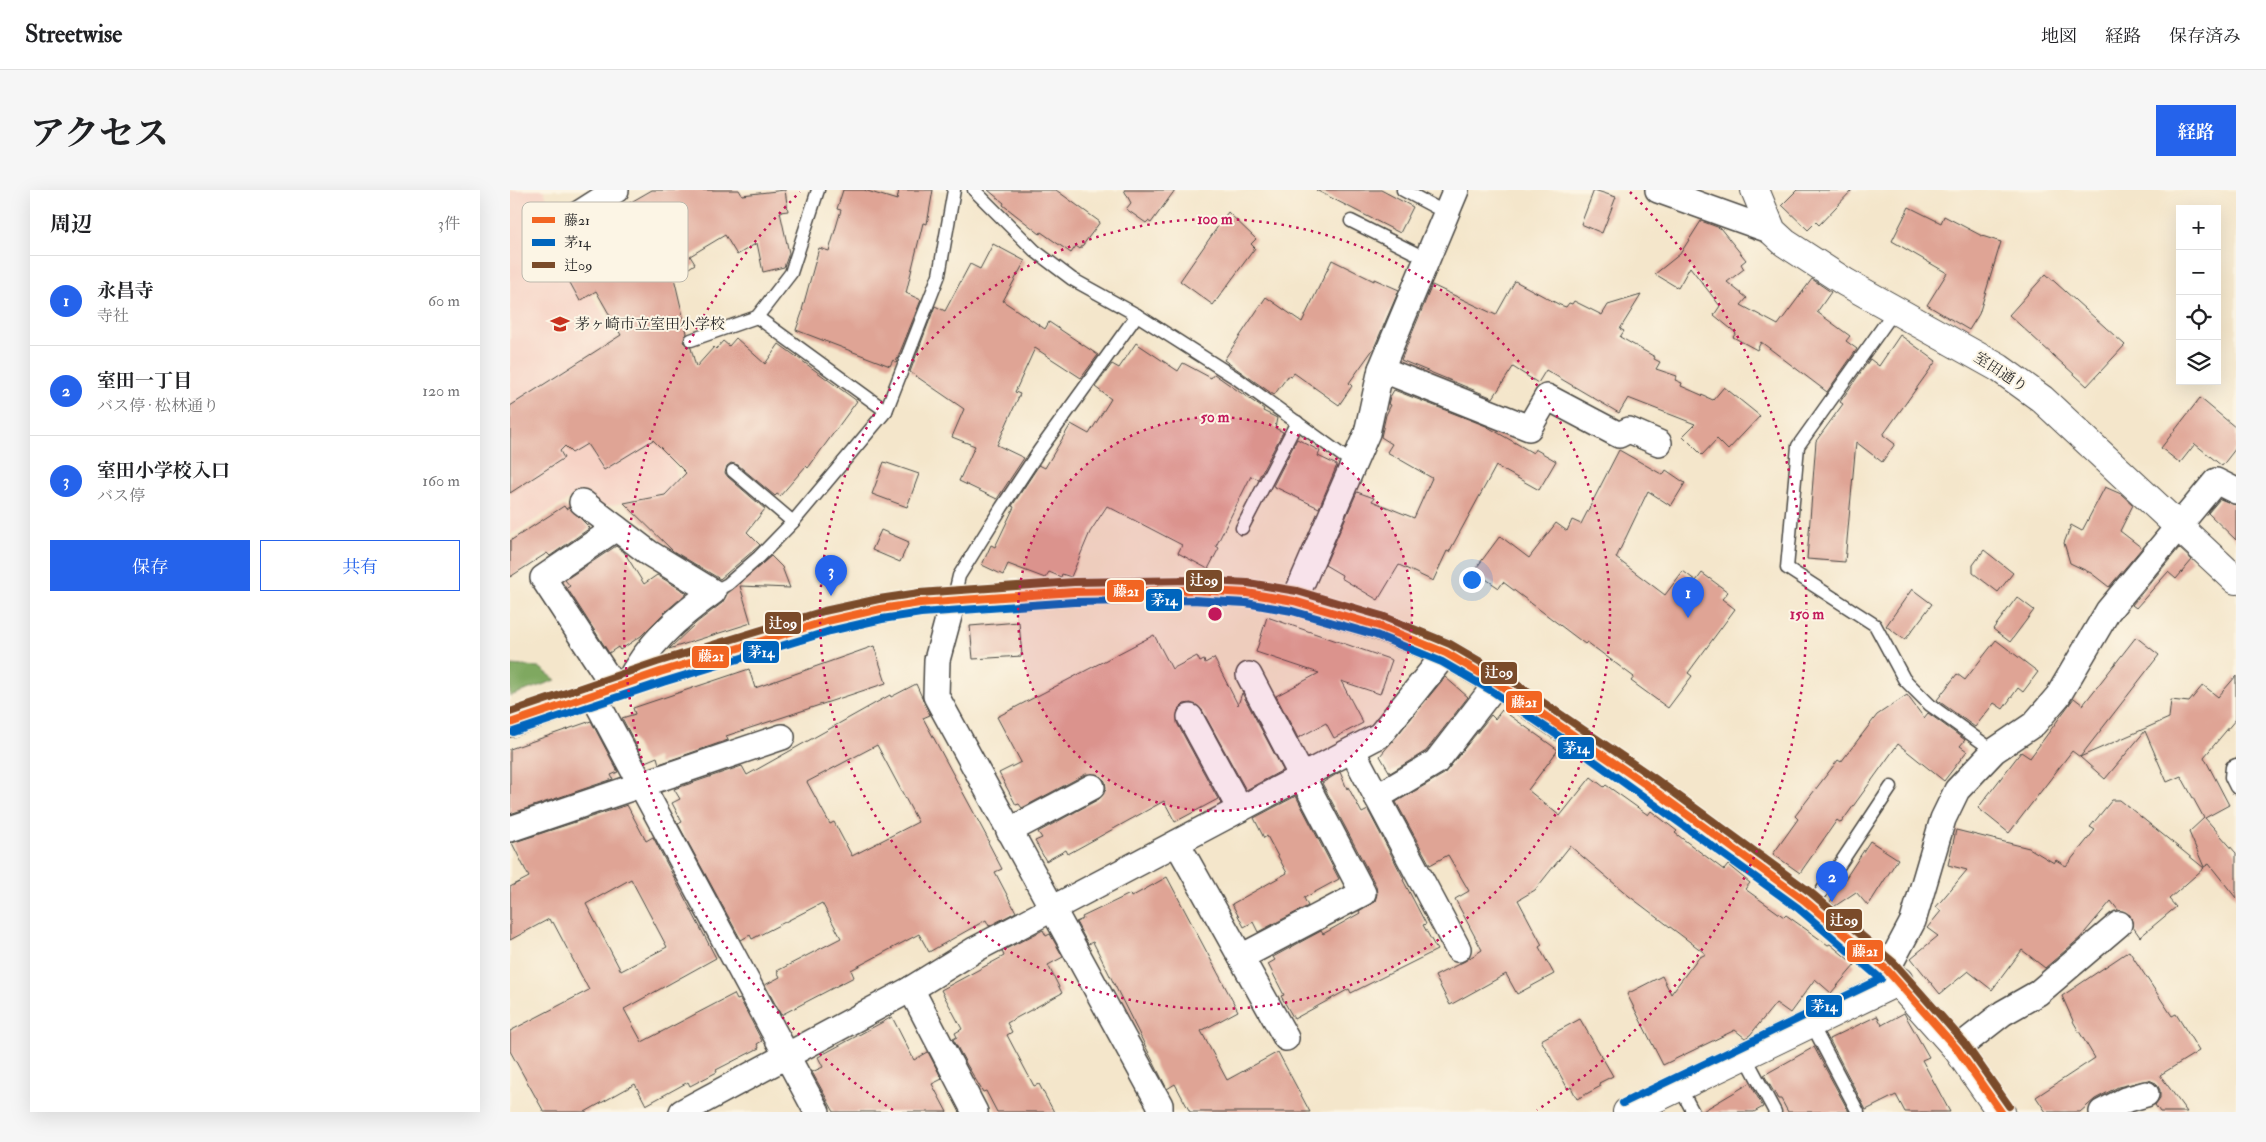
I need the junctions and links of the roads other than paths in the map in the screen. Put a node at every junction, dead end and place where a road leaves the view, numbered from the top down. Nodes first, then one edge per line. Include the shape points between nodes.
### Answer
1 (616, 190) edge
2 (818, 190) edge
3 (954, 190) edge
4 (974, 190) edge
5 (1403, 190) edge
6 (1456, 190) edge
7 (1658, 190) edge
8 (1755, 190) edge
9 (597, 202) edge
10 (1446, 213) junction
11 (1351, 221) dead end
12 (1772, 231) junction
13 (1427, 259) junction
14 (1895, 310) junction
15 (1137, 315) junction
16 (757, 317) junction
17 (691, 340) dead end
18 (1381, 369) junction
19 (886, 411) junction
20 (1297, 422) junction
21 (1659, 443) dead end
22 (1354, 464) junction
23 (733, 471) dead end
24 (2236, 491) edge
25 (582, 502) dead end
26 (793, 522) junction
27 (2178, 524) junction
28 (616, 528) junction
29 (1242, 528) dead end
30 (2236, 580) edge
31 (713, 592) junction
32 (953, 601) junction
33 (1294, 601) junction
34 (1446, 653) junction
35 (1249, 676) dead end
36 (1497, 683) junction
37 (612, 689) junction
38 (1190, 717) dead end
39 (510, 723) edge
40 (782, 737) dead end
41 (1352, 750) junction
42 (1994, 752) junction
43 (2236, 765) edge
44 (1301, 777) junction
45 (642, 784) junction
46 (1092, 787) dead end
47 (1891, 787) dead end
48 (2236, 787) edge
49 (1377, 797) junction
50 (1240, 809) junction
51 (510, 830) edge
52 (1009, 831) junction
53 (1177, 843) junction
54 (1812, 906) junction
55 (1052, 909) junction
56 (2119, 924) dead end
57 (1458, 949) dead end
58 (1241, 957) junction
59 (1893, 975) junction
60 (911, 989) junction
61 (1811, 1023) junction
62 (1286, 1038) dead end
63 (1957, 1049) junction
64 (1744, 1054) junction
65 (788, 1055) junction
66 (1679, 1086) junction
67 (2146, 1094) dead end
68 (682, 1112) edge
69 (817, 1112) edge
70 (975, 1112) edge
71 (1160, 1112) edge
72 (1626, 1112) edge
73 (1693, 1112) edge
74 (1775, 1112) edge
75 (1858, 1112) edge
76 (2001, 1112) edge
77 (2102, 1112) edge

1 - 9 street
2 - 16 lane via 790,273
3 - 19 lane via 939,275
4 - 15 lane via 1035,251 1072,280
5 - 10 lane
6 - 10 street
7 - 12 street
8 - 12 street, 室田通り
10 - 13 street
11 - 13 lane
12 - 14 street, 室田通り via 1844,282
13 - 18 street
14 - 27 street, 室田通り via 1999,368 2042,399
14 - 42 lane via 1798,446 1787,568 1875,625 1904,679 1930,705
15 - 20 lane via 1236,378
15 - 32 lane via 1002,507 960,576
16 - 17 lane
16 - 19 lane
18 - 21 street via 1529,428 1547,397 1619,436 1629,430
18 - 22 street via 1367,433
19 - 26 lane
20 - 22 lane
20 - 29 lane
22 - 33 street
23 - 26 lane
24 - 27 street via 2216,481
25 - 28 street
26 - 31 lane via 760,557 728,584
27 - 30 street, 室田通り
27 - 42 street via 2108,611 2058,696 2034,724
28 - 31 street via 649,553
28 - 37 street via 543,578
31 - 37 street via 690,608 655,641
32 - 33 street via 1074,592 1192,590 1247,593
32 - 37 street via 880,609 827,621
32 - 52 street via 937,660 936,696
33 - 34 street via 1379,626
34 - 36 street
34 - 41 street via 1380,735
35 - 44 street
36 - 49 street via 1436,762
36 - 54 street via 1575,734
37 - 39 street
37 - 45 street
38 - 50 street
40 - 45 street
41 - 44 street
41 - 49 street
42 - 59 street via 1957,790 1943,819 1913,921
43 - 48 lane via 2232,767 2231,777
44 - 50 street
44 - 58 street via 1363,893
45 - 51 street
45 - 65 street
46 - 52 street
47 - 54 lane
49 - 57 street
50 - 53 street
52 - 55 street
53 - 55 street
53 - 58 street
54 - 59 street
55 - 60 street via 976,949
55 - 71 street via 1160,1105
56 - 63 street via 2038,993 2003,1013
58 - 62 street
59 - 61 street
59 - 63 street
60 - 65 street
60 - 70 street
61 - 64 street
61 - 75 lane
63 - 76 street
64 - 66 street
64 - 74 lane
65 - 68 street
65 - 69 street
66 - 72 street
66 - 73 lane
67 - 77 street

